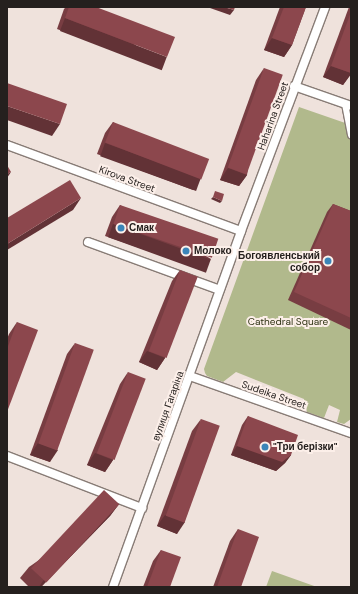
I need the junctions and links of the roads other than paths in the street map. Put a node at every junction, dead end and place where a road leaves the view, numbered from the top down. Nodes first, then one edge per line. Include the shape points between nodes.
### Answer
1 (325, 7) edge
2 (294, 86) junction
3 (348, 105) edge
4 (351, 135) edge
5 (7, 145) edge
6 (241, 231) junction
7 (88, 242) dead end
8 (220, 290) junction
9 (190, 376) junction
10 (351, 433) edge
11 (7, 456) edge
12 (142, 508) junction
13 (113, 587) edge

1 - 2 street, Haharina Street
2 - 3 street
2 - 6 street, Haharina Street
3 - 4 street
5 - 6 street, Kirova Street
6 - 8 street, вулиця Гагаріна
7 - 8 street
8 - 9 street, вулиця Гагаріна
9 - 10 street, Sudeika Street
9 - 12 street, вулиця Гагаріна
11 - 12 street
12 - 13 street, вулиця Гагаріна

